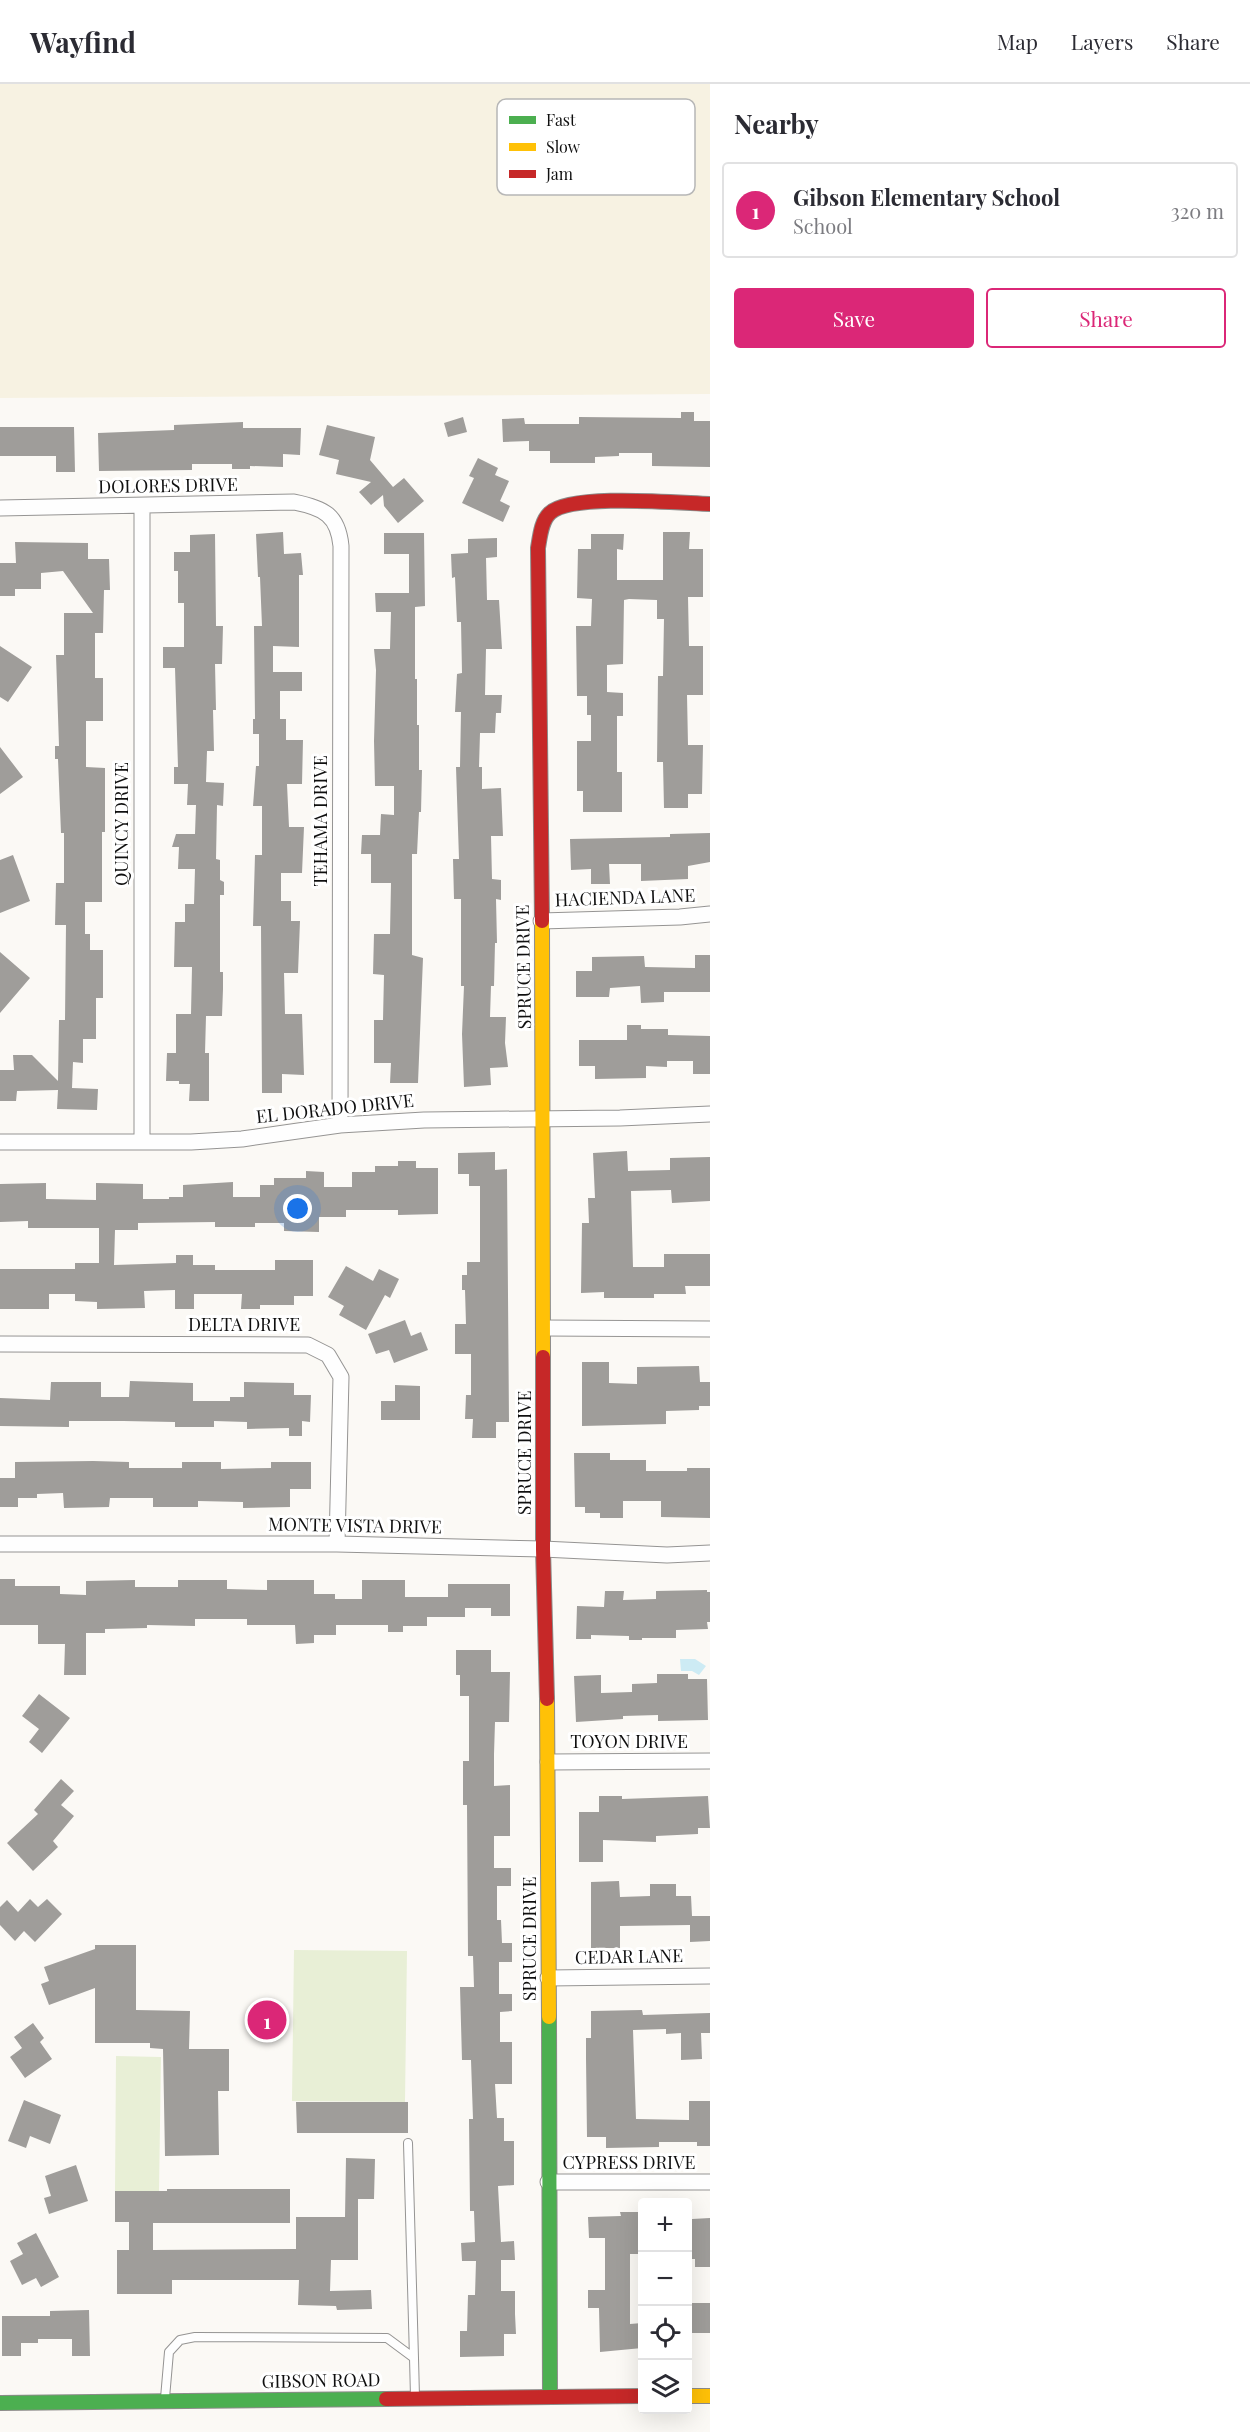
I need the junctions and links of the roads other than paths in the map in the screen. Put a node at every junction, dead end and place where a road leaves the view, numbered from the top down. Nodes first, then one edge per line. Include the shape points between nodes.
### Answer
1 (710, 504) edge
2 (142, 506) junction
3 (0, 508) edge
4 (333, 519) joint
5 (710, 914) edge
6 (541, 921) junction
7 (710, 1114) edge
8 (544, 1119) junction
9 (340, 1125) junction
10 (0, 1142) edge
11 (142, 1142) junction
12 (544, 1328) junction
13 (710, 1329) edge
14 (0, 1344) edge
15 (0, 1544) edge
16 (337, 1544) junction
17 (543, 1549) junction
18 (710, 1553) edge
19 (710, 1761) edge
20 (548, 1762) junction
21 (710, 1976) edge
22 (548, 1978) junction
23 (408, 2143) dead end
24 (548, 2182) junction
25 (710, 2182) edge
26 (414, 2358) junction
27 (638, 2396) edge
28 (692, 2396) edge
29 (710, 2396) edge
30 (550, 2397) junction
31 (415, 2398) junction
32 (164, 2402) junction
33 (0, 2403) edge

1 - 6 street, SPRUCE DRIVE via 598,501 563,506 551,512 542,530 538,548
2 - 3 street, DOLORES DRIVE
2 - 4 street, DOLORES DRIVE via 294,502 316,506
2 - 11 street, QUINCY DRIVE
4 - 9 street, TEHAMA DRIVE via 341,546
5 - 6 street, HACIENDA LANE
6 - 8 street, SPRUCE DRIVE
7 - 8 street, EL DORADO DRIVE
8 - 9 street, EL DORADO DRIVE
8 - 12 street, SPRUCE DRIVE
9 - 11 street, EL DORADO DRIVE via 242,1139
10 - 11 street, EL DORADO DRIVE
12 - 13 street
12 - 17 street, SPRUCE DRIVE
14 - 16 street, DELTA DRIVE via 308,1345 328,1354 341,1377
15 - 16 street, MONTE VISTA DRIVE
16 - 17 street, MONTE VISTA DRIVE
17 - 18 street, MONTE VISTA DRIVE via 667,1555
17 - 20 street, SPRUCE DRIVE
19 - 20 street, TOYON DRIVE
20 - 22 street, SPRUCE DRIVE
21 - 22 street, CEDAR LANE
22 - 24 street, SPRUCE DRIVE
23 - 26 lane
24 - 25 street, CYPRESS DRIVE
24 - 30 street, SPRUCE DRIVE
26 - 31 lane
26 - 32 lane via 387,2338 195,2337 180,2340 169,2352
27 - 30 street, GIBSON ROAD
28 - 29 street
30 - 31 street, GIBSON ROAD
31 - 32 street, GIBSON ROAD
32 - 33 street, GIBSON ROAD

